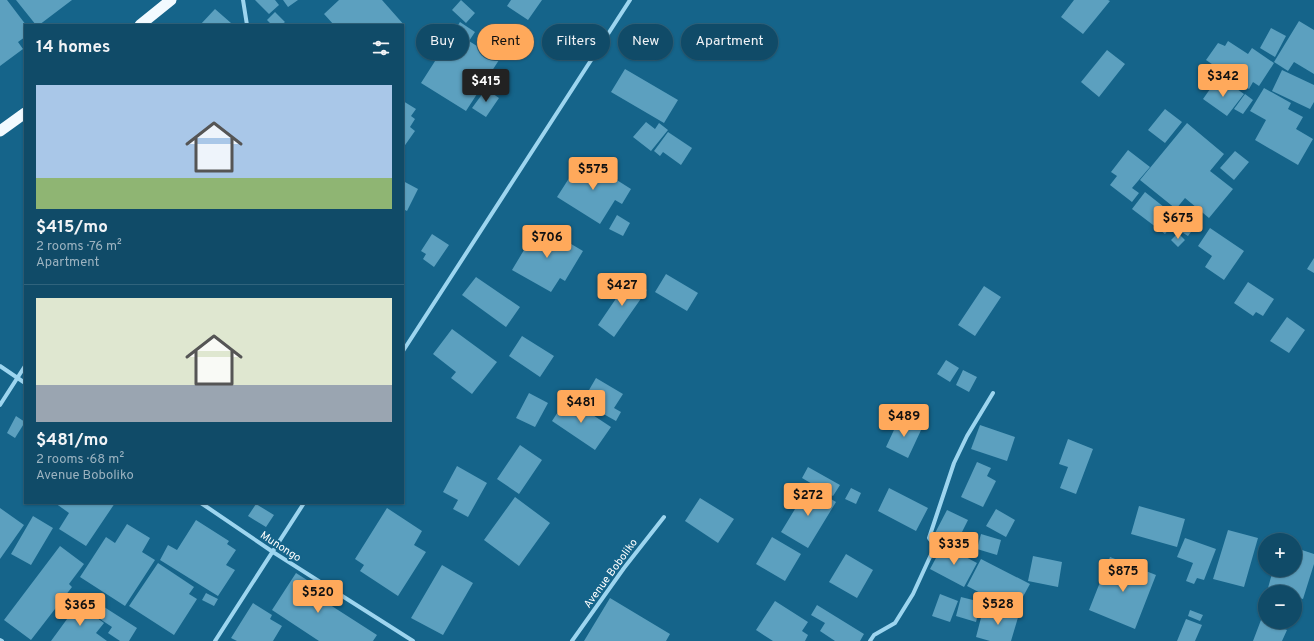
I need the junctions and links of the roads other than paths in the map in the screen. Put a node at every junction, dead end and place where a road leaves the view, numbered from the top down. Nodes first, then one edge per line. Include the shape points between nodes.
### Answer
1 (171, 0) edge
2 (243, 0) edge
3 (630, 0) edge
4 (141, 24) edge
5 (247, 24) edge
6 (24, 114) edge
7 (0, 131) edge
8 (404, 349) edge
9 (0, 366) edge
10 (24, 368) edge
11 (17, 378) junction
12 (24, 382) edge
13 (993, 393) dead end
14 (0, 405) edge
15 (202, 504) edge
16 (303, 504) edge
17 (664, 517) dead end
18 (273, 552) junction
19 (215, 641) edge
20 (412, 641) edge
21 (572, 641) edge
22 (870, 641) edge

1 - 4 highway
2 - 5 street
3 - 8 street
6 - 7 highway
9 - 11 street
10 - 11 street
11 - 12 street
11 - 14 street
13 - 22 street via 954,463 929,538 935,546 926,567 896,622 874,635
15 - 18 street, Munongo
16 - 18 street
17 - 21 street, Avenue Boboliko
18 - 19 street
18 - 20 street, Munongo

